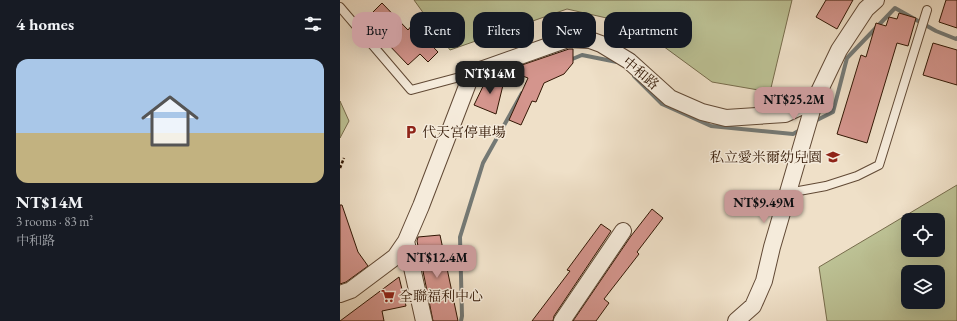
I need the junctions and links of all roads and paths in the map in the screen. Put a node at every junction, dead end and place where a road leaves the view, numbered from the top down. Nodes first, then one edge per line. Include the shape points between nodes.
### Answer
1 (876, 0) edge
2 (340, 7) edge
3 (926, 12) dead end
4 (472, 74) junction
5 (813, 108) junction
6 (344, 158) dead end
7 (340, 168) edge
8 (788, 193) junction
9 (623, 231) dead end
10 (406, 241) junction
11 (340, 294) edge
12 (424, 321) edge
13 (562, 321) edge
14 (736, 321) edge

1 - 5 street via 866,9 840,50
2 - 4 lane via 411,90
3 - 8 lane via 879,165 832,184
4 - 5 street, 中和路 via 568,39 590,40 602,44 630,61 670,98 702,112 726,118 785,114
4 - 10 street
5 - 8 street
6 - 7 path
8 - 14 street via 764,281 753,306
9 - 13 street
10 - 11 street via 395,257 351,290
10 - 12 street

